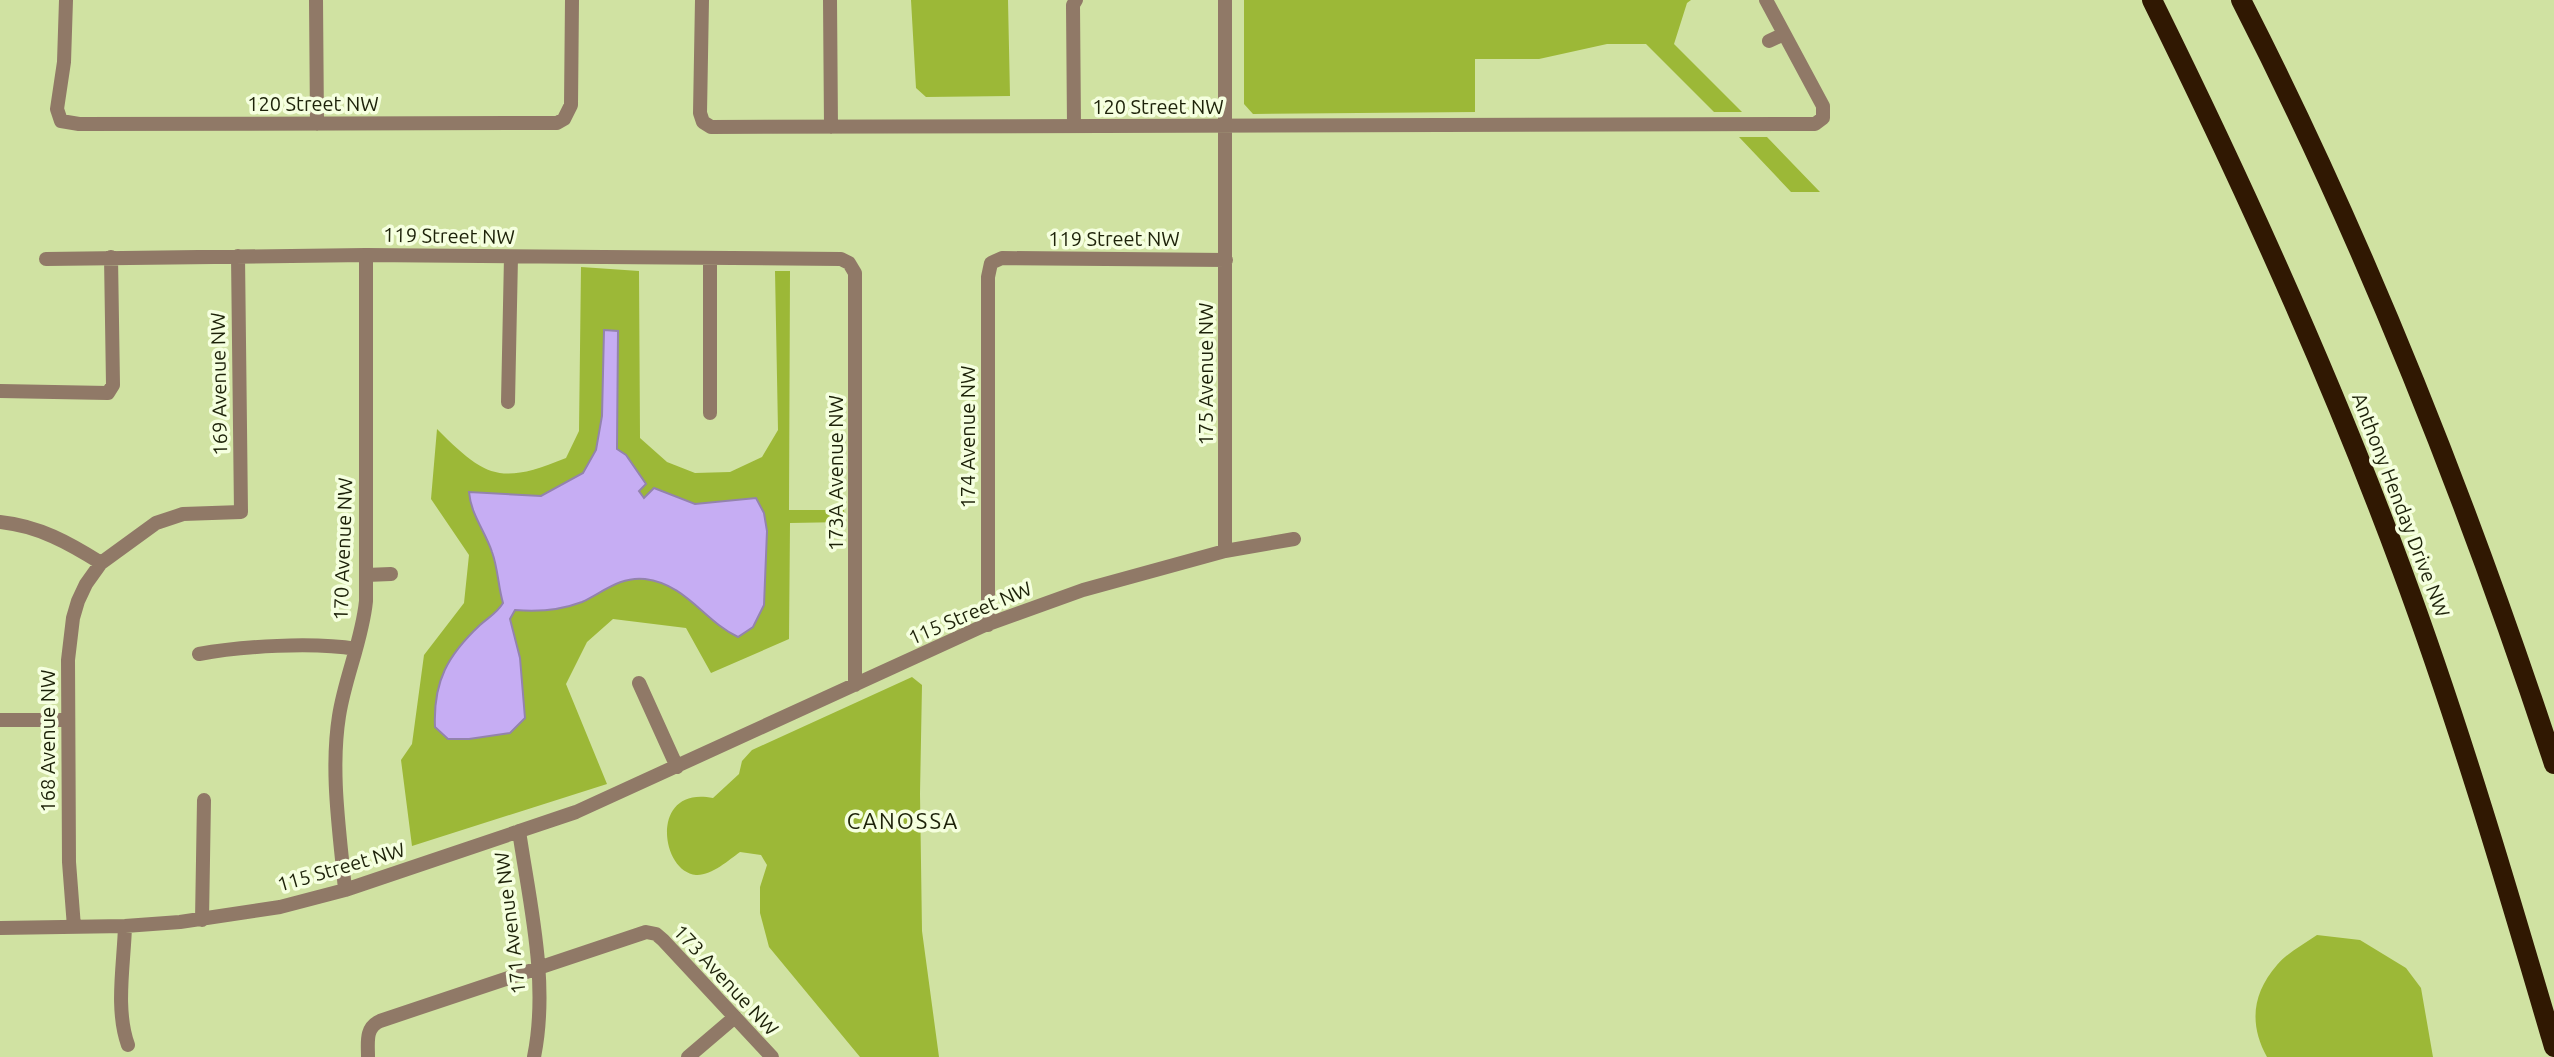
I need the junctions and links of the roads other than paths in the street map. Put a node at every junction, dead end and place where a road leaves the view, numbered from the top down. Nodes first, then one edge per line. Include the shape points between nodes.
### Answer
1 (66, 0) edge
2 (316, 0) edge
3 (572, 0) edge
4 (702, 0) edge
5 (830, 0) edge
6 (1076, 0) edge
7 (1225, 0) edge
8 (1766, 0) edge
9 (2152, 0) edge
10 (2241, 0) edge
11 (1784, 34) junction
12 (1769, 41) dead end
13 (317, 124) junction
14 (1074, 126) junction
15 (831, 127) junction
16 (1225, 128) junction
17 (366, 255) junction
18 (238, 256) junction
19 (111, 257) junction
20 (511, 257) junction
21 (710, 258) junction
22 (1002, 258) joint
23 (46, 259) dead end
24 (1226, 260) junction
25 (849, 263) joint
26 (0, 391) edge
27 (508, 402) dead end
28 (710, 413) dead end
29 (0, 522) edge
30 (1294, 539) dead end
31 (1225, 551) junction
32 (101, 563) junction
33 (391, 574) dead end
34 (366, 575) junction
35 (988, 625) junction
36 (356, 649) junction
37 (199, 654) dead end
38 (639, 683) dead end
39 (855, 685) junction
40 (0, 720) edge
41 (68, 720) junction
42 (2554, 764) edge
43 (677, 767) junction
44 (204, 800) dead end
45 (519, 831) junction
46 (345, 890) junction
47 (202, 920) junction
48 (125, 926) junction
49 (74, 927) junction
50 (0, 928) edge
51 (538, 967) junction
52 (735, 1017) junction
53 (128, 1045) dead end
54 (2554, 1047) edge
55 (368, 1057) edge
56 (534, 1057) edge
57 (688, 1057) edge
58 (772, 1057) edge

1 - 13 street, 120 Street NW via 57,109 61,121
2 - 13 street
3 - 13 street, 120 Street NW via 571,105 564,119 547,124
4 - 15 street, 120 Street NW via 703,122 711,127
5 - 15 street
6 - 14 street
7 - 16 street, 175 Avenue NW
8 - 11 street
9 - 54 highway, Anthony Henday Drive NW via 2249,202 2376,501 2474,777
10 - 42 highway via 2325,173 2427,413 2482,553
11 - 12 street
11 - 16 street, 120 Street NW via 1823,106 1823,118 1809,125 1614,119
14 - 15 street, 120 Street NW
14 - 16 street, 120 Street NW
16 - 24 street, 175 Avenue NW
17 - 18 street, 119 Street NW
17 - 20 street, 119 Street NW
17 - 34 street, 170 Avenue NW
18 - 19 street, 119 Street NW
18 - 32 street, 169 Avenue NW via 241,512 183,514 156,523
19 - 23 street, 119 Street NW
19 - 26 street via 113,385 108,393
20 - 21 street, 119 Street NW
20 - 27 street
21 - 25 street, 119 Street NW via 833,257
21 - 28 street
22 - 24 street, 119 Street NW
22 - 35 street, 174 Avenue NW via 991,263 988,277
24 - 31 street, 175 Avenue NW
25 - 39 street, 173A Avenue NW via 855,273
29 - 32 street via 49,534
30 - 31 street, 115 Street NW
31 - 35 street, 115 Street NW via 1083,590
32 - 41 street, 168 Avenue NW via 73,618
33 - 34 street
34 - 36 street, 170 Avenue NW
35 - 39 street, 115 Street NW
36 - 37 street via 227,649
36 - 46 street, 170 Avenue NW via 336,741
38 - 43 street
39 - 43 street, 115 Street NW
40 - 41 street
41 - 49 street, 168 Avenue NW
43 - 45 street, 115 Street NW
44 - 47 street
45 - 46 street, 115 Street NW
45 - 51 street, 171 Avenue NW
46 - 47 street, 115 Street NW
47 - 48 street, 115 Street NW
48 - 49 street, 115 Street NW
48 - 53 street via 122,1014
49 - 50 street, 115 Street NW
51 - 52 street, 173 Avenue NW via 650,932
51 - 55 street via 374,1024 368,1034
51 - 56 street, 171 Avenue NW
52 - 57 street
52 - 58 street, 173 Avenue NW

